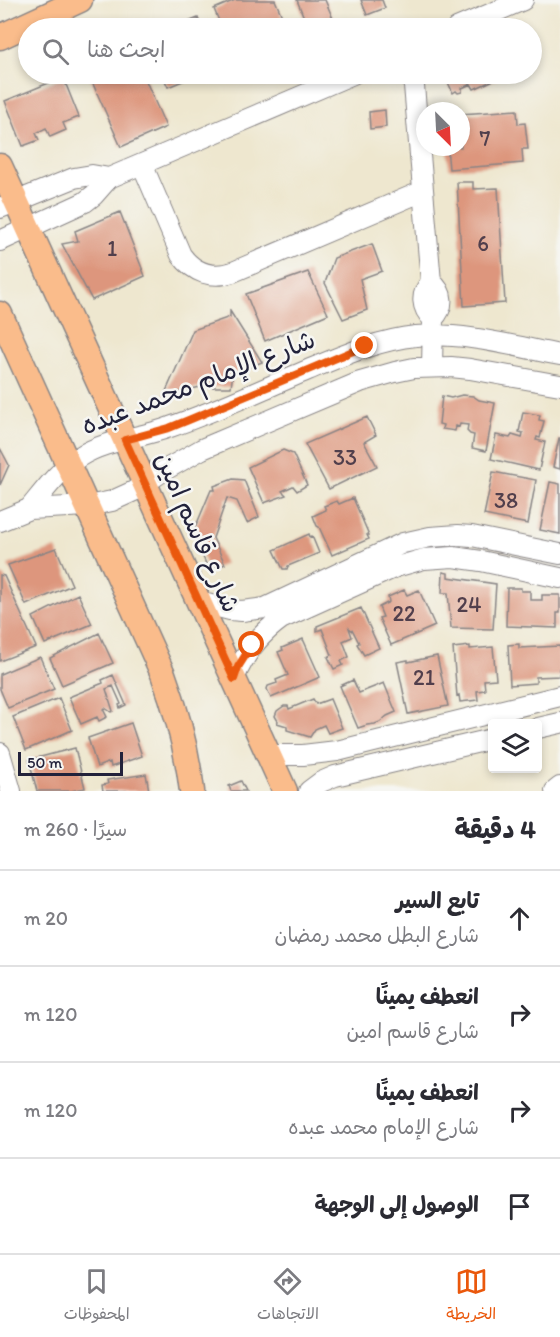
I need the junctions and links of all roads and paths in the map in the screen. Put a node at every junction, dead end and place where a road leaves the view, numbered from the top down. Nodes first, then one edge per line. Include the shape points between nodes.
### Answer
1 (80, 0) edge
2 (523, 0) edge
3 (41, 18) edge
4 (481, 18) edge
5 (18, 29) edge
6 (0, 37) edge
7 (330, 84) edge
8 (414, 84) edge
9 (142, 164) junction
10 (0, 166) edge
11 (110, 178) junction
12 (423, 191) junction
13 (8, 205) edge
14 (28, 228) junction
15 (0, 242) edge
16 (0, 314) edge
17 (433, 314) junction
18 (560, 355) edge
19 (432, 367) junction
20 (560, 385) edge
21 (125, 440) junction
22 (69, 464) junction
23 (145, 484) junction
24 (88, 506) junction
25 (29, 508) junction
26 (0, 521) edge
27 (560, 555) edge
28 (560, 578) edge
29 (199, 602) junction
30 (234, 679) junction
31 (560, 696) edge
32 (560, 723) edge
33 (542, 727) edge
34 (488, 740) edge
35 (337, 751) junction
36 (0, 753) edge
37 (268, 755) junction
38 (343, 773) junction
39 (560, 787) edge
40 (11, 791) edge
41 (192, 791) edge
42 (285, 791) edge
43 (309, 791) edge
44 (555, 791) edge

1 - 3 main road
2 - 4 street
5 - 6 main road
7 - 9 street
8 - 12 street
9 - 11 street
9 - 12 street via 181,255 197,271 211,275 233,272
10 - 13 main road, شارع قاسم امين
11 - 13 street via 92,175 66,180
11 - 14 street via 75,207
12 - 17 street via 431,282 437,287
13 - 14 main road, شارع قاسم امين
14 - 15 street
14 - 21 main road, شارع قاسم امين
16 - 22 main road
17 - 18 street, شارع الإمام محمد عبده via 479,339
17 - 19 street
17 - 21 street, شارع الإمام محمد عبده via 399,338 365,346 169,428
19 - 20 street via 470,369
19 - 23 street via 360,382 202,449
21 - 22 street, شارع الإمام محمد عبده via 101,446
21 - 23 main road, شارع قاسم امين
22 - 24 main road
22 - 25 street, شارع الإمام محمد عبده
23 - 24 street via 118,499
23 - 29 main road, شارع قاسم امين
24 - 25 street
24 - 41 main road via 163,674 182,731
25 - 26 street
27 - 29 street via 472,536 430,537 390,548 265,608 230,610
28 - 30 street via 467,559 410,562 281,620 252,645
29 - 30 main road, شارع قاسم امين
30 - 37 main road, شارع قاسم امين
31 - 35 street
32 - 33 street
34 - 38 street
35 - 37 street
35 - 38 street
36 - 40 street
37 - 42 main road, شارع قاسم امين
38 - 43 street
39 - 44 street

